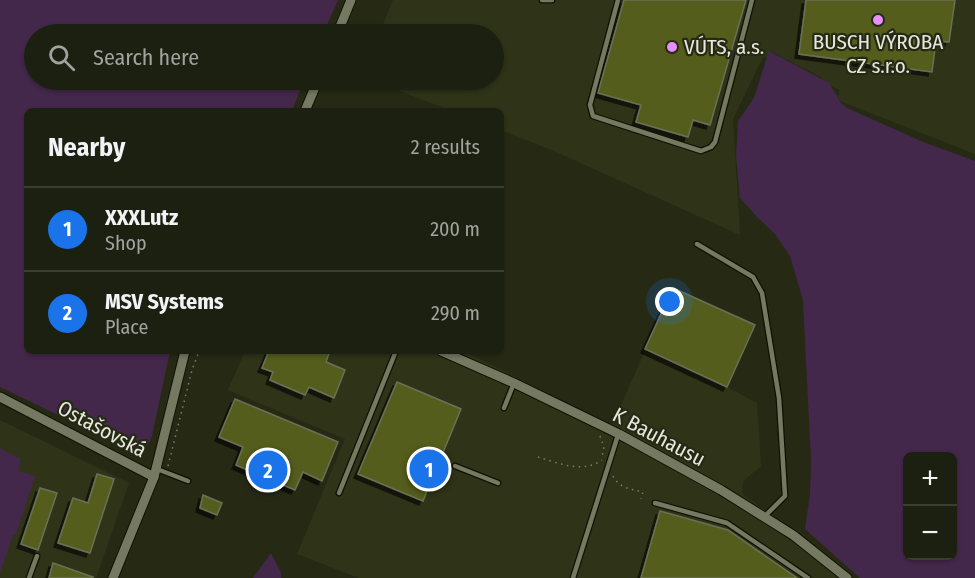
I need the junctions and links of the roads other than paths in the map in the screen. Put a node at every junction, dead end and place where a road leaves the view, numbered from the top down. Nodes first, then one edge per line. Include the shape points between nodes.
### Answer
1 (351, 0) edge
2 (542, 0) edge
3 (552, 0) edge
4 (618, 0) edge
5 (752, 0) edge
6 (341, 24) edge
7 (314, 90) edge
8 (306, 108) edge
9 (698, 244) dead end
10 (184, 354) edge
11 (395, 354) edge
12 (448, 354) edge
13 (514, 383) junction
14 (0, 397) edge
15 (504, 408) dead end
16 (619, 434) junction
17 (455, 466) dead end
18 (155, 473) junction
19 (188, 481) dead end
20 (498, 483) dead end
21 (339, 493) dead end
22 (655, 503) dead end
23 (765, 516) junction
24 (37, 556) dead end
25 (29, 578) edge
26 (113, 578) edge
27 (573, 578) edge
28 (808, 578) edge
29 (847, 578) edge

1 - 6 street
2 - 3 lane
4 - 5 lane via 590,105 593,116 701,151 716,142
7 - 8 street
9 - 23 lane via 753,277 762,293 779,398 784,496
10 - 18 street
11 - 21 lane
12 - 13 street, K Bauhausu
13 - 15 lane
13 - 16 street, K Bauhausu
14 - 18 street, Ostašovská
16 - 23 street, K Bauhausu
16 - 27 lane
17 - 20 lane
18 - 19 lane
18 - 26 street, Ostašovská
22 - 28 lane via 727,523
23 - 29 street, K Bauhausu
24 - 25 lane

